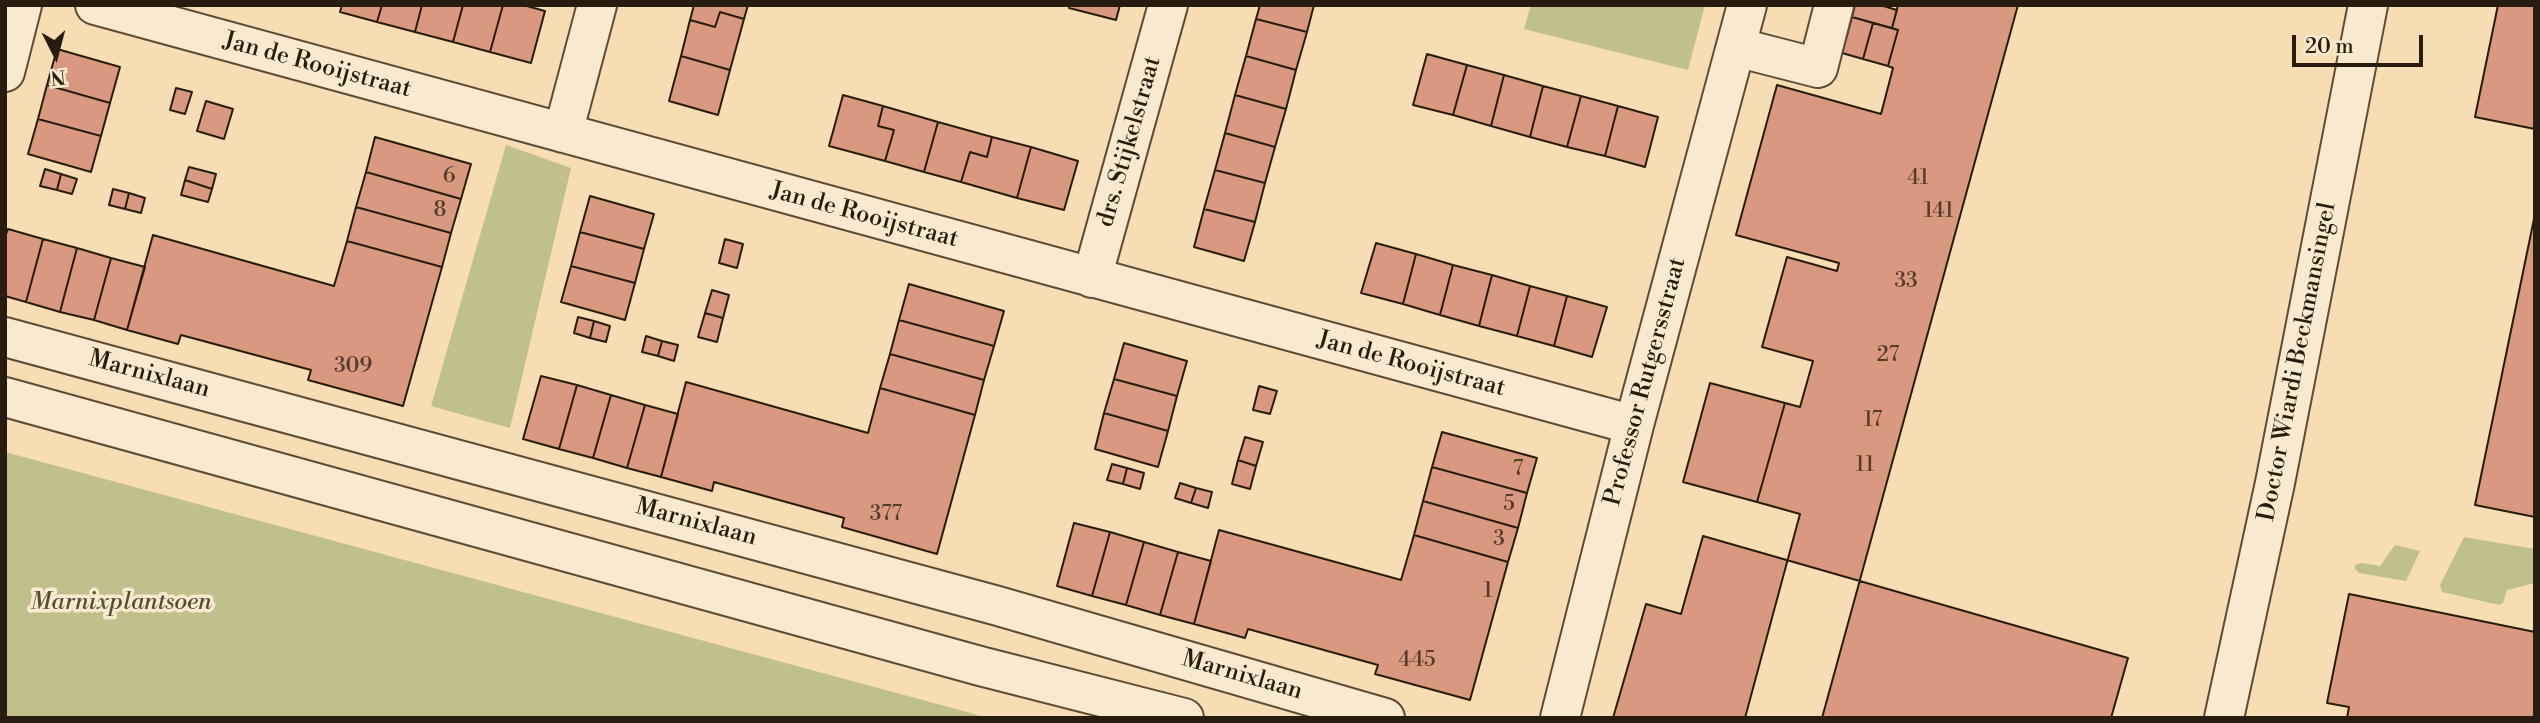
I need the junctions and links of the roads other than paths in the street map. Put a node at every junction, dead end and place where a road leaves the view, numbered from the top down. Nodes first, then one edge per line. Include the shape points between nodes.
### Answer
1 (22, 5) edge
2 (95, 5) edge
3 (597, 5) edge
4 (1168, 5) edge
5 (1746, 5) edge
6 (1834, 5) edge
7 (2368, 5) edge
8 (1736, 47) junction
9 (5, 72) edge
10 (563, 133) junction
11 (1092, 278) junction
12 (5, 337) edge
13 (5, 397) edge
14 (1634, 425) junction
15 (1184, 718) edge
16 (1385, 718) edge
17 (1560, 718) edge
18 (2224, 718) edge

1 - 9 street
2 - 10 street, Jan de Rooijstraat
3 - 10 street
4 - 11 street, drs. Stijkelstraat
5 - 8 street, Professor Rutgersstraat
6 - 8 street via 1818,68
7 - 18 street, Doctor Wiardi Beckmansingel
8 - 14 street, Professor Rutgersstraat
10 - 11 street, Jan de Rooijstraat
11 - 14 street, Jan de Rooijstraat
12 - 16 street, Marnixlaan via 984,602
13 - 15 street via 979,666
14 - 17 street, Professor Rutgersstraat

